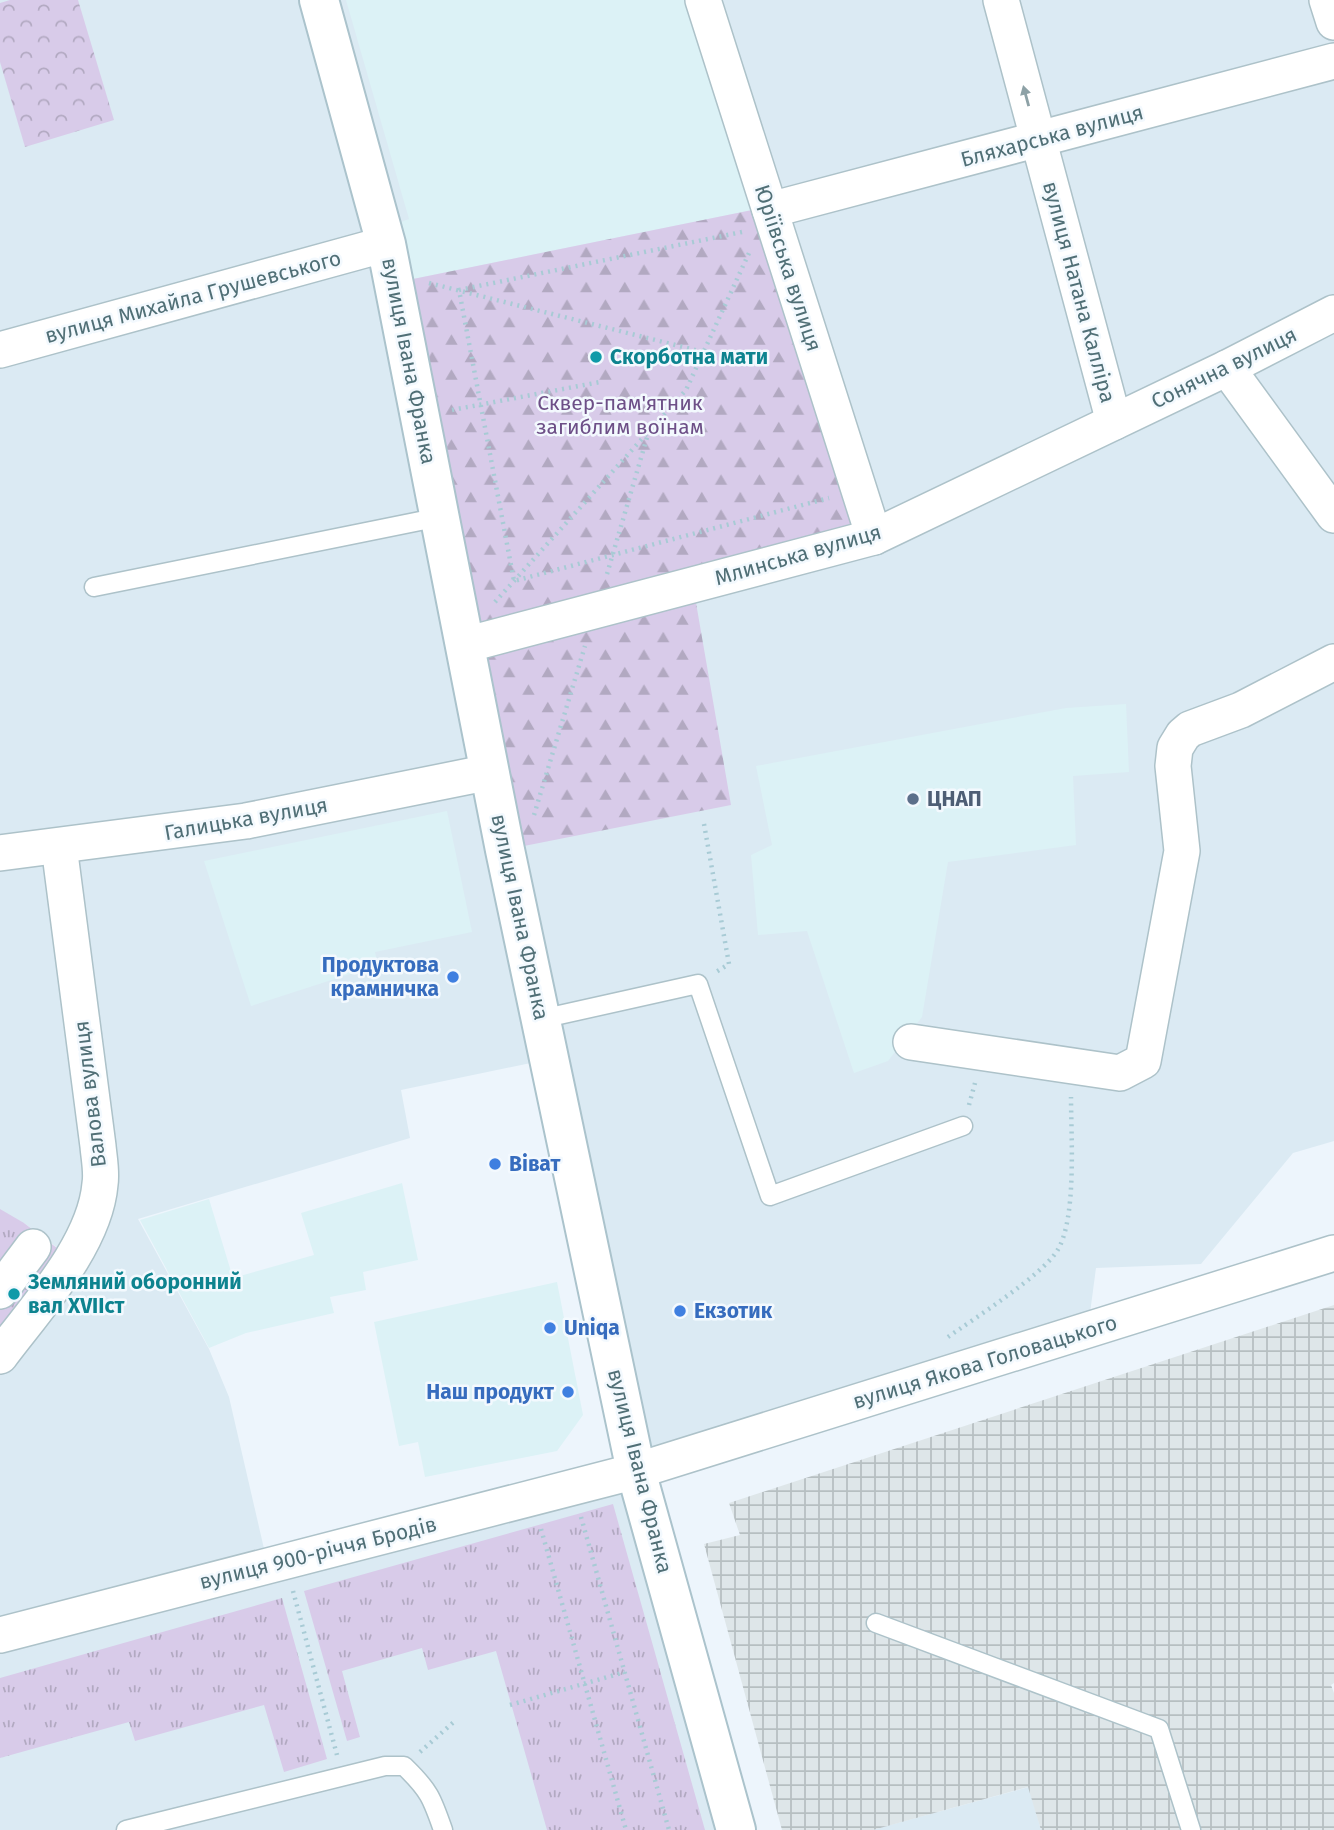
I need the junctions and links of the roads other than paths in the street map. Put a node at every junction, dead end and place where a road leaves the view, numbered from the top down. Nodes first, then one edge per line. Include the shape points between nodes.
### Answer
1 (319, 0) edge
2 (703, 0) edge
3 (1001, 0) edge
4 (1327, 0) edge
5 (1334, 22) edge
6 (1334, 61) edge
7 (1038, 139) junction
8 (767, 218) junction
9 (386, 244) junction
10 (1334, 313) edge
11 (0, 350) edge
12 (1227, 368) junction
13 (1114, 422) junction
14 (1334, 515) edge
15 (440, 517) junction
16 (874, 537) junction
17 (94, 587) dead end
18 (463, 635) junction
19 (1334, 662) edge
20 (490, 772) junction
21 (59, 846) junction
22 (0, 853) edge
23 (541, 1019) junction
24 (911, 1042) dead end
25 (962, 1126) road end
26 (33, 1247) dead end
27 (1334, 1253) edge
28 (0, 1291) edge
29 (0, 1356) edge
30 (636, 1471) junction
31 (876, 1623) dead end
32 (0, 1636) edge
33 (132, 1829) edge
34 (443, 1830) edge
35 (736, 1830) edge
36 (1191, 1830) edge

1 - 9 main road, вулиця Івана Франка
2 - 8 street, Юріївська вулиця
7 -> 3 street, вулиця Натана Калліра
4 - 5 street
6 - 7 street, Бляхарська вулиця
7 - 8 street, Бляхарська вулиця
7 - 13 street, вулиця Натана Калліра
8 - 16 street, Юріївська вулиця
9 - 11 street, вулиця Михайла Грушевського
9 - 15 main road, вулиця Івана Франка
10 - 12 street, Сонячна вулиця
12 - 13 street, Сонячна вулиця
12 - 14 street
13 - 16 street, Млинська вулиця
15 - 17 lane
15 - 18 main road, вулиця Івана Франка
16 - 18 street, Млинська вулиця via 596,610
18 - 20 main road, вулиця Івана Франка
19 - 24 street via 1241,710 1190,729 1175,748 1182,851 1143,1062 1120,1073
20 - 21 street, Галицька вулиця via 286,814
20 - 23 main road, вулиця Івана Франка
21 - 22 street, Галицька вулиця
21 - 29 street, Валова вулиця via 100,1184 82,1240
23 - 25 lane via 698,984 770,1196
23 - 30 main road, вулиця Івана Франка
26 - 28 street
27 - 30 street, вулиця Якова Головацького
30 - 32 street, вулиця 900-річчя Бродів
30 - 35 main road, вулиця Івана Франка
31 - 36 lane via 1158,1730
33 - 34 lane via 385,1766 404,1766 430,1793

